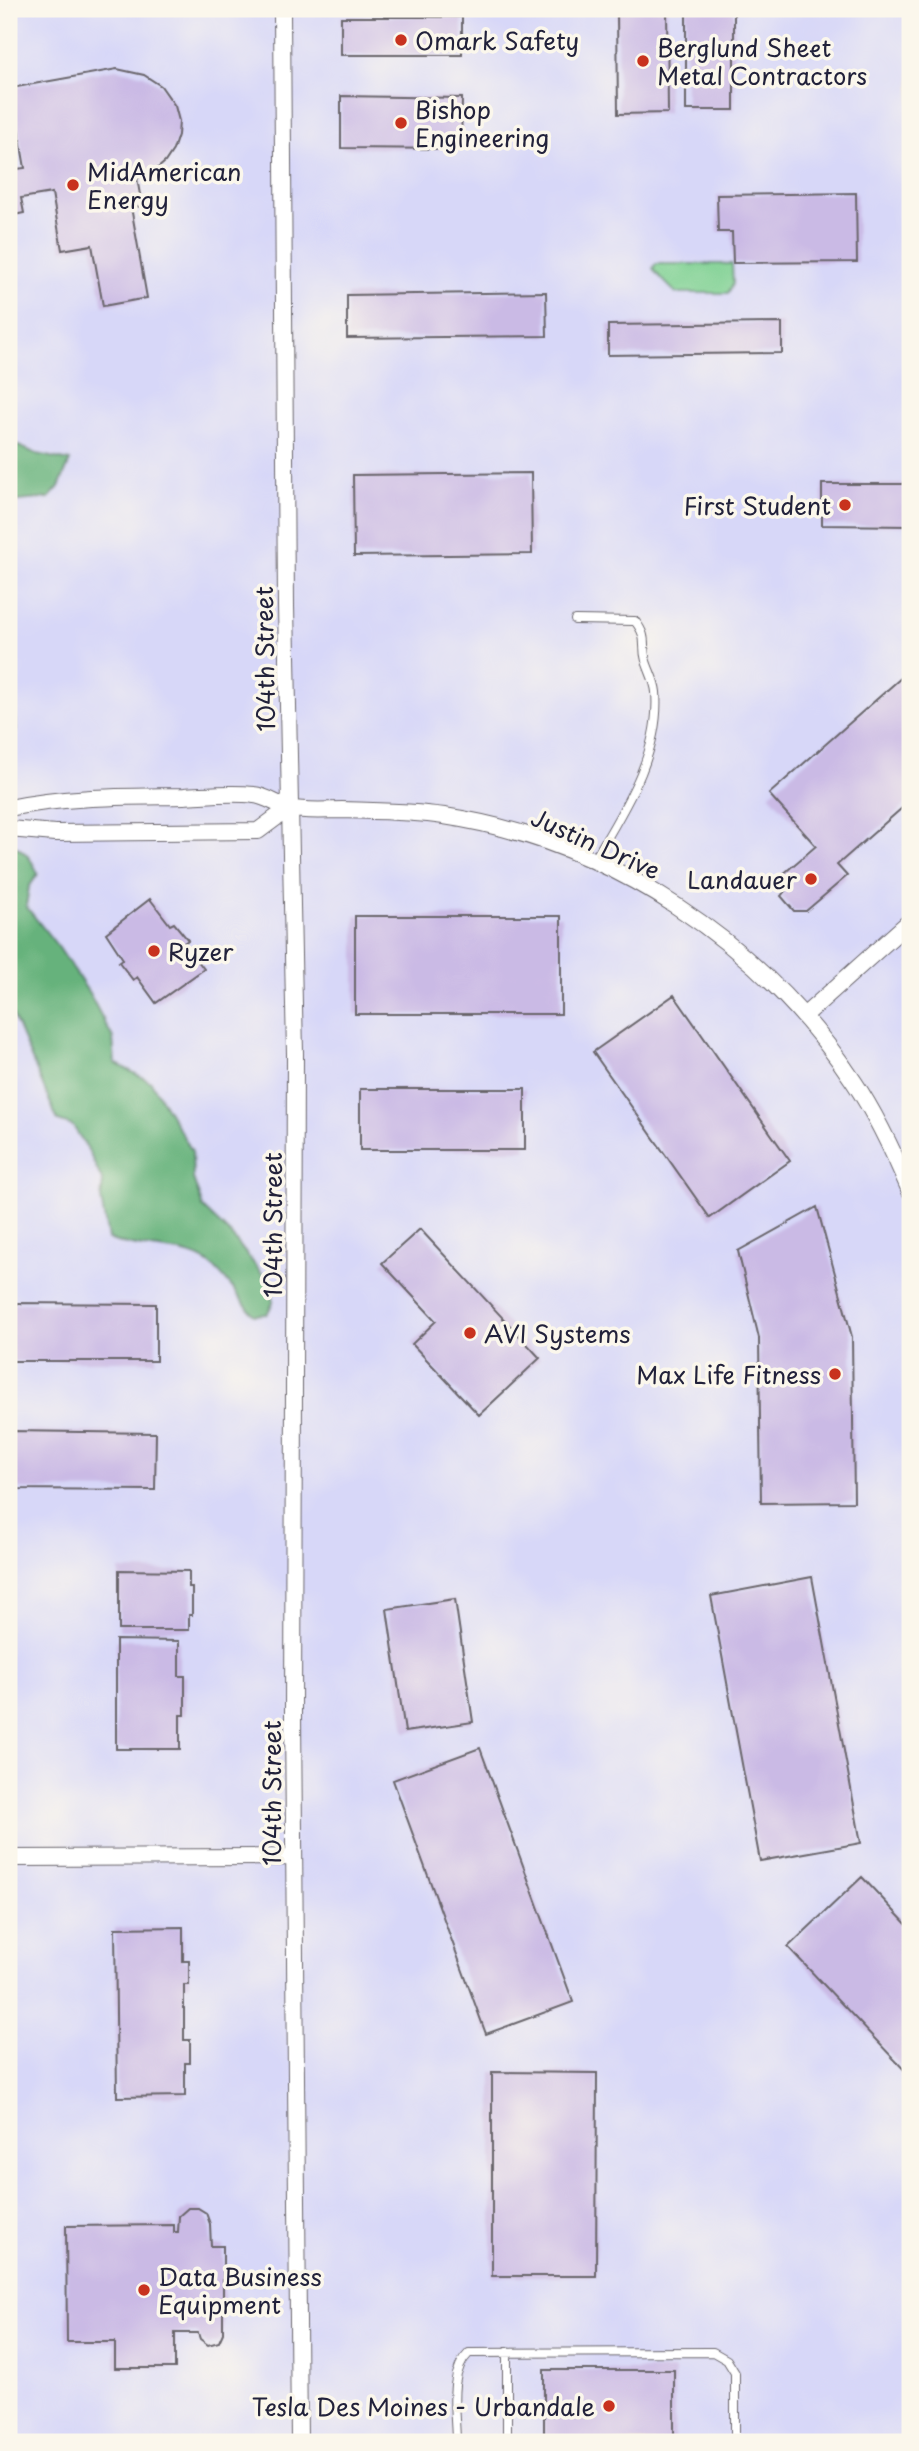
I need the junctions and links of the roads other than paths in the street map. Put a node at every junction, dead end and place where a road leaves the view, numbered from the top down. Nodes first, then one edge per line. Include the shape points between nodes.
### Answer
1 (282, 9) edge
2 (575, 620) dead end
3 (9, 808) edge
4 (289, 808) junction
5 (9, 829) edge
6 (593, 862) junction
7 (910, 921) edge
8 (804, 1016) junction
9 (910, 1191) edge
10 (294, 1857) junction
11 (9, 1858) edge
12 (507, 2352) junction
13 (299, 2442) edge
14 (456, 2442) edge
15 (507, 2442) edge
16 (735, 2442) edge

1 - 4 street, 104th Street
2 - 6 lane via 635,621 644,632 645,657 656,689 656,710 641,775
3 - 4 street, Justin Drive via 83,797 253,795
4 - 5 street via 258,831
4 - 6 street, Justin Drive via 444,816 499,827
4 - 10 street, 104th Street via 295,1054
6 - 8 street, Justin Drive via 680,908 731,945
7 - 8 street
8 - 9 street, Justin Drive via 855,1083
10 - 11 street
10 - 13 street, 104th Street
12 - 14 lane via 469,2353 460,2362
12 - 15 lane
12 - 16 lane via 713,2352 727,2360 735,2373

